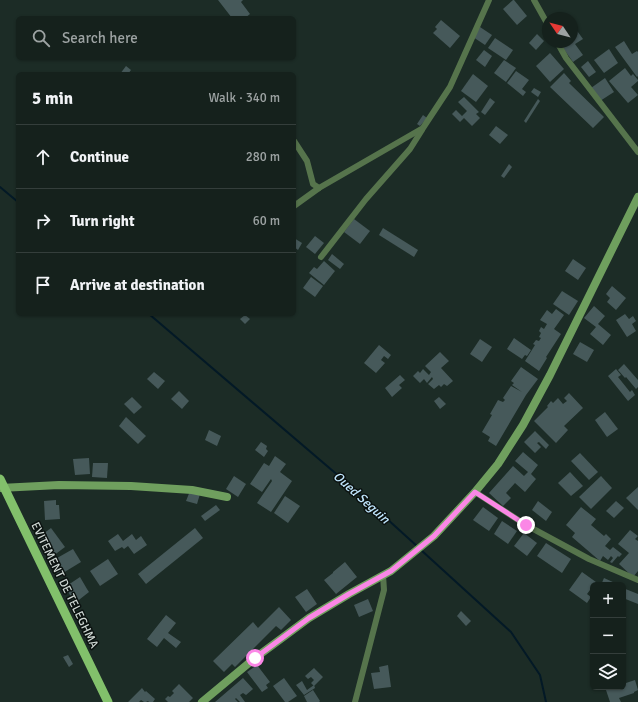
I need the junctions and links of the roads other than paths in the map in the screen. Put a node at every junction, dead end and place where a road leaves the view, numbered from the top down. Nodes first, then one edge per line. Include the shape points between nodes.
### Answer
1 (489, 0) edge
2 (534, 0) edge
3 (542, 14) edge
4 (561, 48) edge
5 (422, 128) junction
6 (296, 144) edge
7 (638, 152) edge
8 (319, 188) junction
9 (638, 197) edge
10 (296, 205) edge
11 (321, 257) dead end
12 (1, 485) edge
13 (475, 492) junction
14 (227, 497) dead end
15 (383, 575) junction
16 (638, 580) edge
17 (108, 702) edge
18 (202, 702) edge
19 (355, 702) edge

1 - 5 street via 450,87
2 - 3 street
4 - 7 street
5 - 8 street
5 - 11 street via 410,149 366,199
6 - 8 street via 307,161 313,184
8 - 10 street
9 - 13 main road via 526,419 498,464
12 - 14 main road via 131,486 192,490
12 - 17 main road, EVITEMENT DE TELEGHMA
13 - 15 main road via 434,536
13 - 16 street via 526,525 589,559
15 - 18 main road via 309,618
15 - 19 street via 384,590

